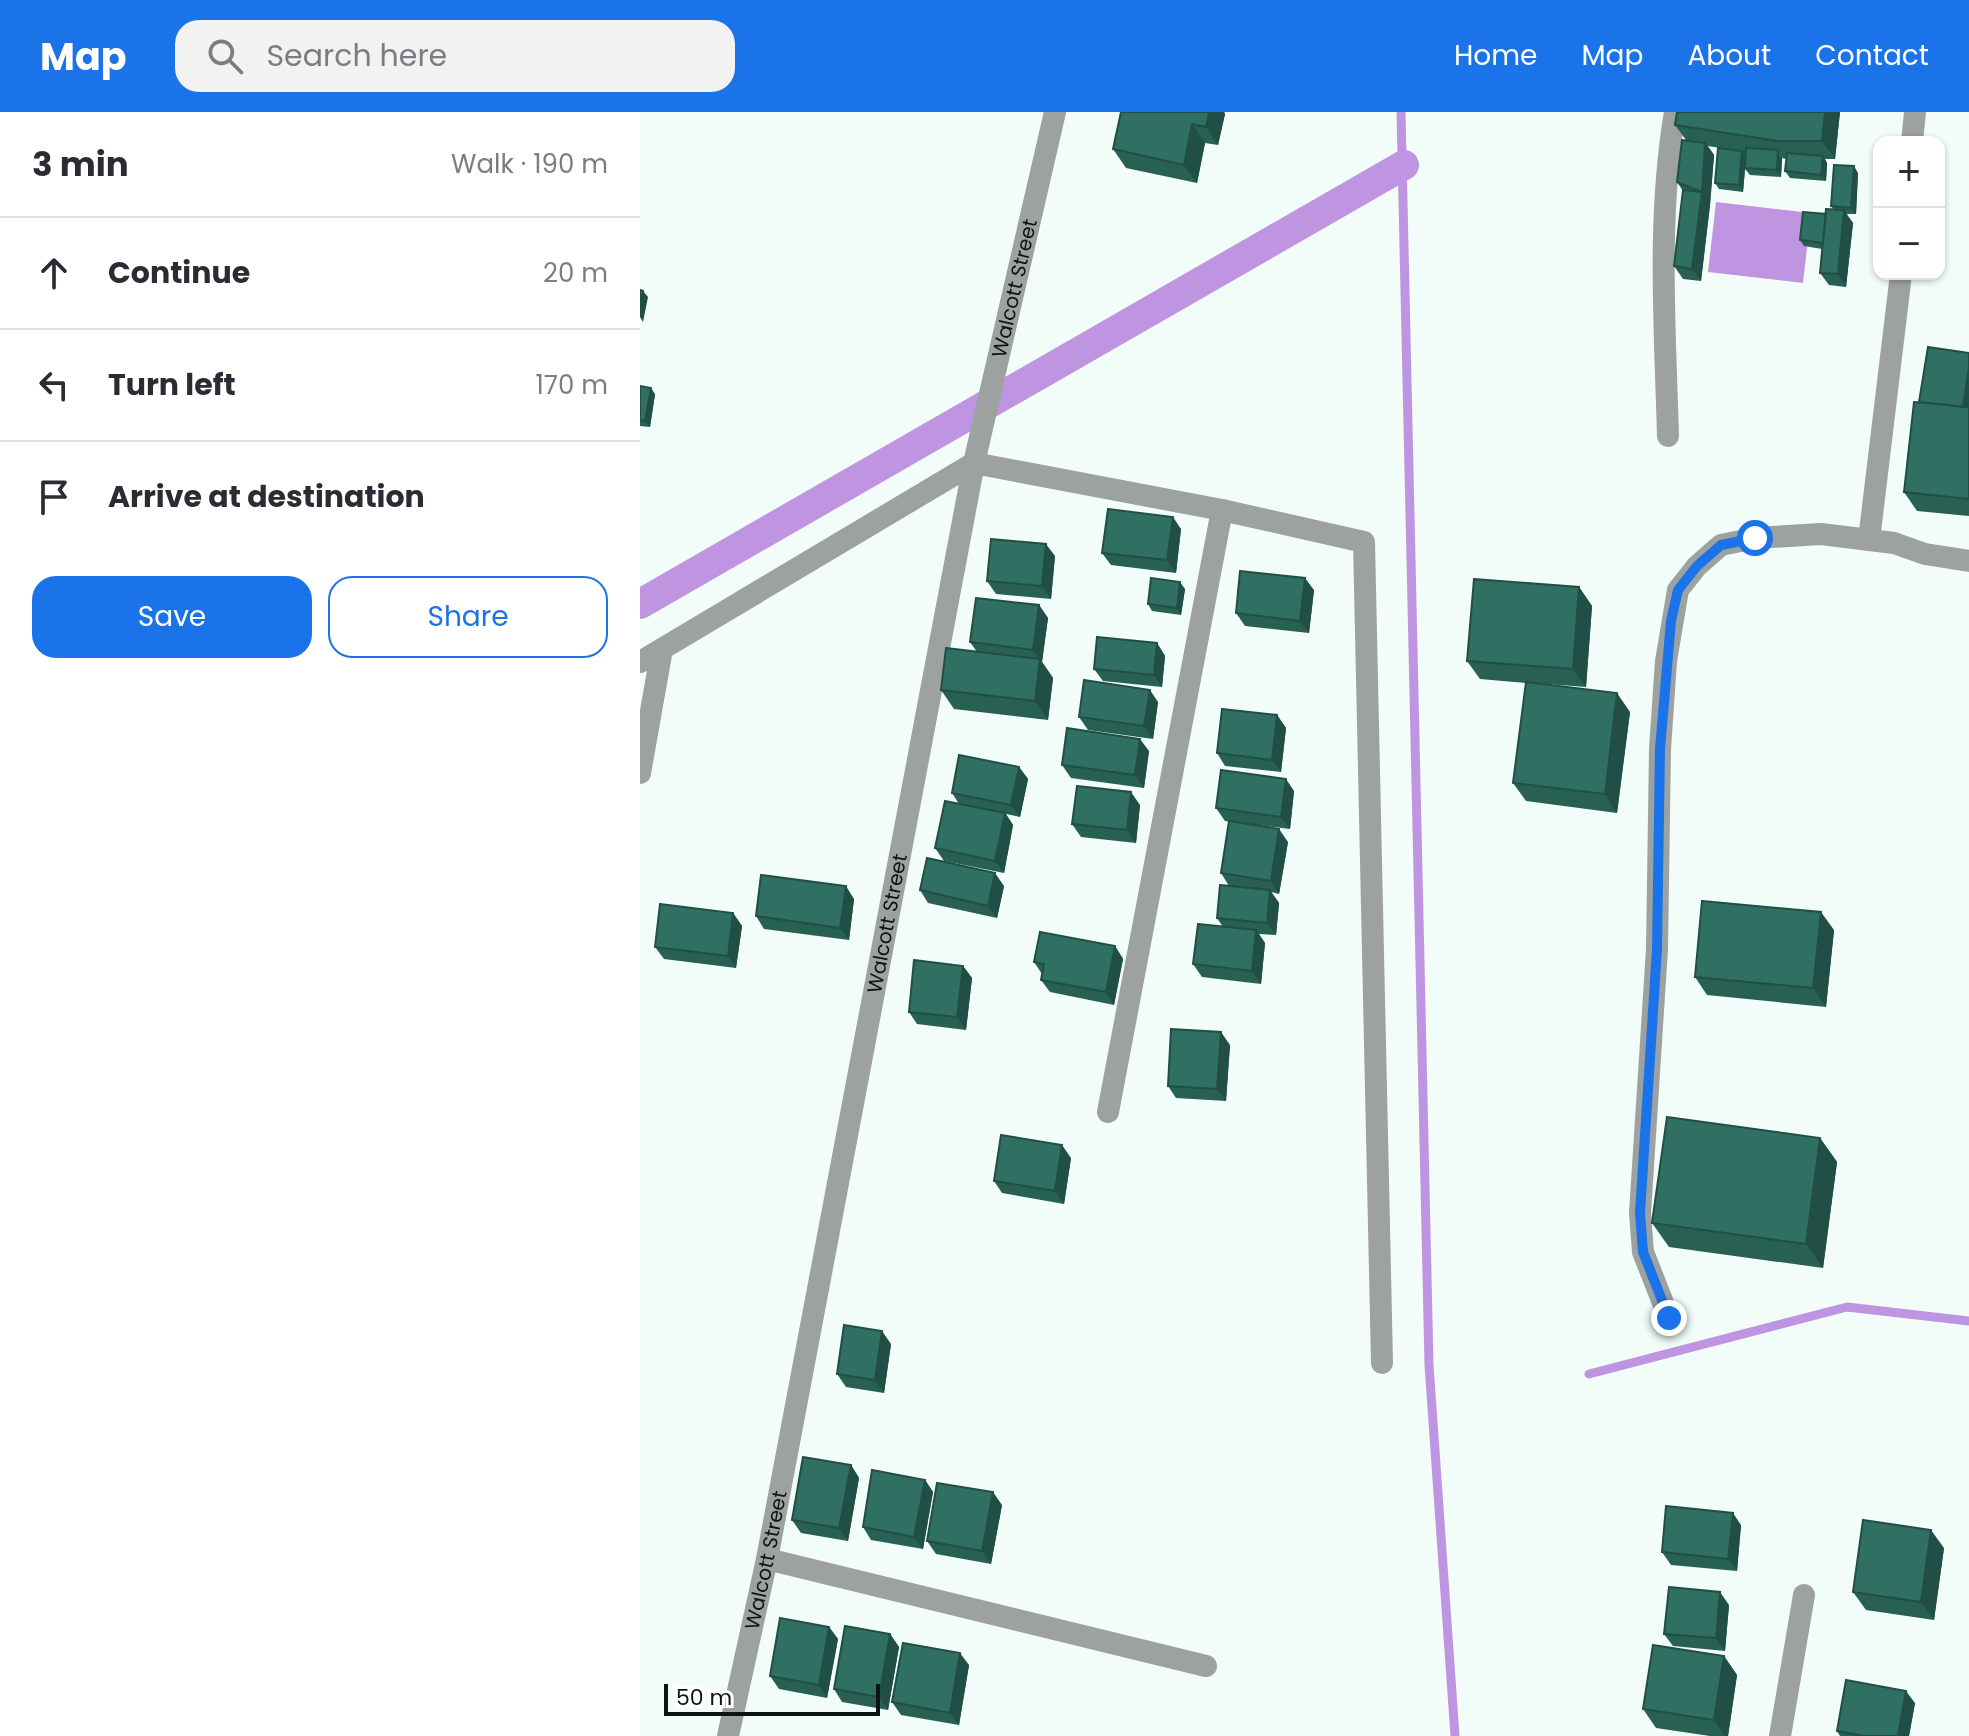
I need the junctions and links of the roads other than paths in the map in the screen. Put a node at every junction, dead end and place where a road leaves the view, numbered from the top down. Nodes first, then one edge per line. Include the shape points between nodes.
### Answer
1 (1055, 112) edge
2 (1675, 112) edge
3 (1915, 112) edge
4 (1913, 136) edge
5 (1900, 280) edge
6 (1668, 436) dead end
7 (974, 463) junction
8 (1222, 510) junction
9 (1869, 540) junction
10 (1969, 561) edge
11 (662, 649) junction
12 (640, 662) edge
13 (640, 773) edge
14 (1108, 1112) dead end
15 (1669, 1318) dead end
16 (1382, 1363) dead end
17 (767, 1559) junction
18 (1804, 1595) dead end
19 (1206, 1666) dead end
20 (728, 1736) edge
21 (1780, 1736) edge

1 - 7 street, Walcott Street
2 - 6 street via 1666,178
3 - 4 street
5 - 9 street
7 - 8 street
7 - 11 street
7 - 17 street, Walcott Street
8 - 14 street
8 - 16 street via 1364,542
9 - 10 street
9 - 15 street via 1821,534 1721,545 1678,590 1660,749 1657,949 1640,1213 1643,1252
11 - 12 street
11 - 13 street
17 - 19 street
17 - 20 street, Walcott Street
18 - 21 street

